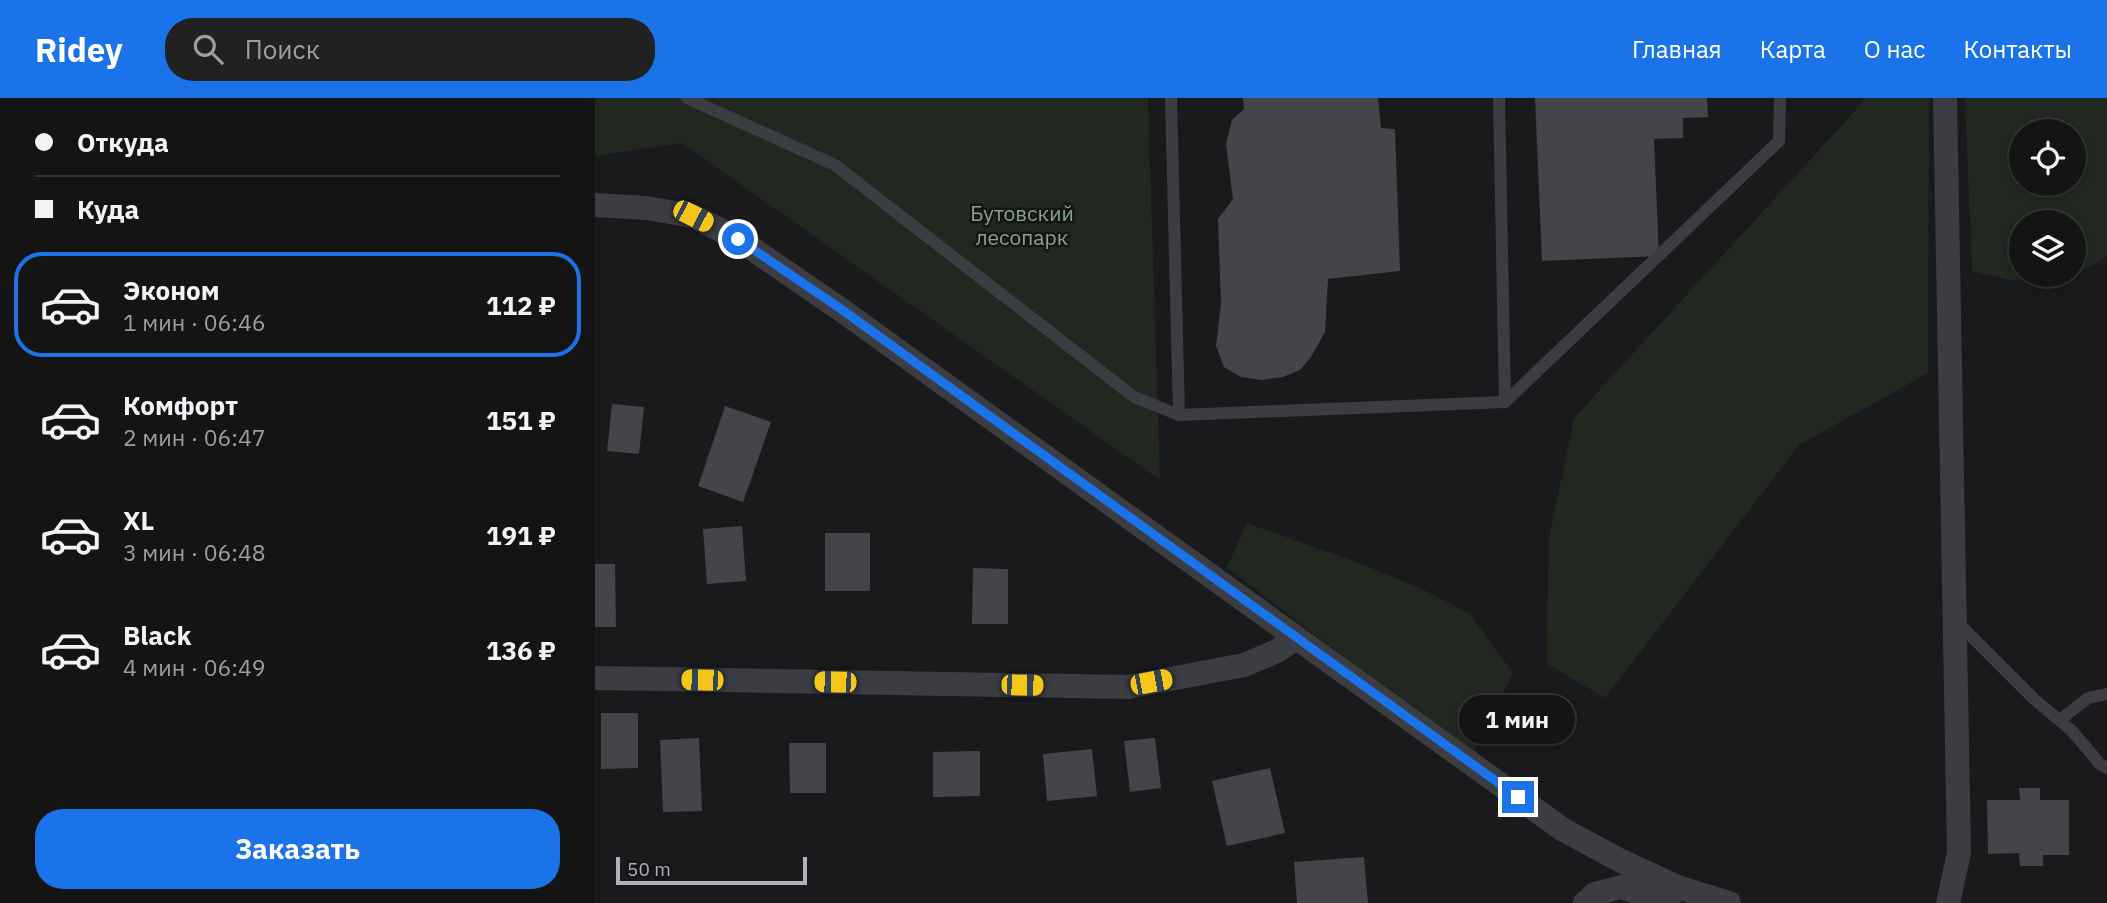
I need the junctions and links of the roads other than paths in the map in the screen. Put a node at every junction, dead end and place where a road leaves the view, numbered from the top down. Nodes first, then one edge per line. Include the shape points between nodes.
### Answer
1 (687, 98) edge
2 (1171, 98) edge
3 (1499, 98) edge
4 (1780, 98) edge
5 (1945, 98) edge
6 (595, 205) edge
7 (1505, 402) junction
8 (1179, 415) junction
9 (1955, 620) junction
10 (1296, 638) junction
11 (595, 678) edge
12 (2107, 694) edge
13 (2060, 720) junction
14 (2107, 768) edge
15 (1623, 895) edge
16 (1585, 903) edge
17 (1669, 903) edge
18 (1729, 903) edge
19 (1948, 903) edge

1 - 8 lane via 835,165 1134,397
2 - 8 lane
3 - 7 lane
4 - 7 lane via 1779,141
5 - 9 street
6 - 10 street via 693,216 738,239
7 - 8 lane
9 - 13 lane
9 - 19 street via 1959,853
10 - 11 street via 1244,665 1128,687
10 - 18 street via 1562,829 1680,888
12 - 13 lane via 2088,698
13 - 14 lane
15 - 16 street via 1595,894
15 - 17 street

